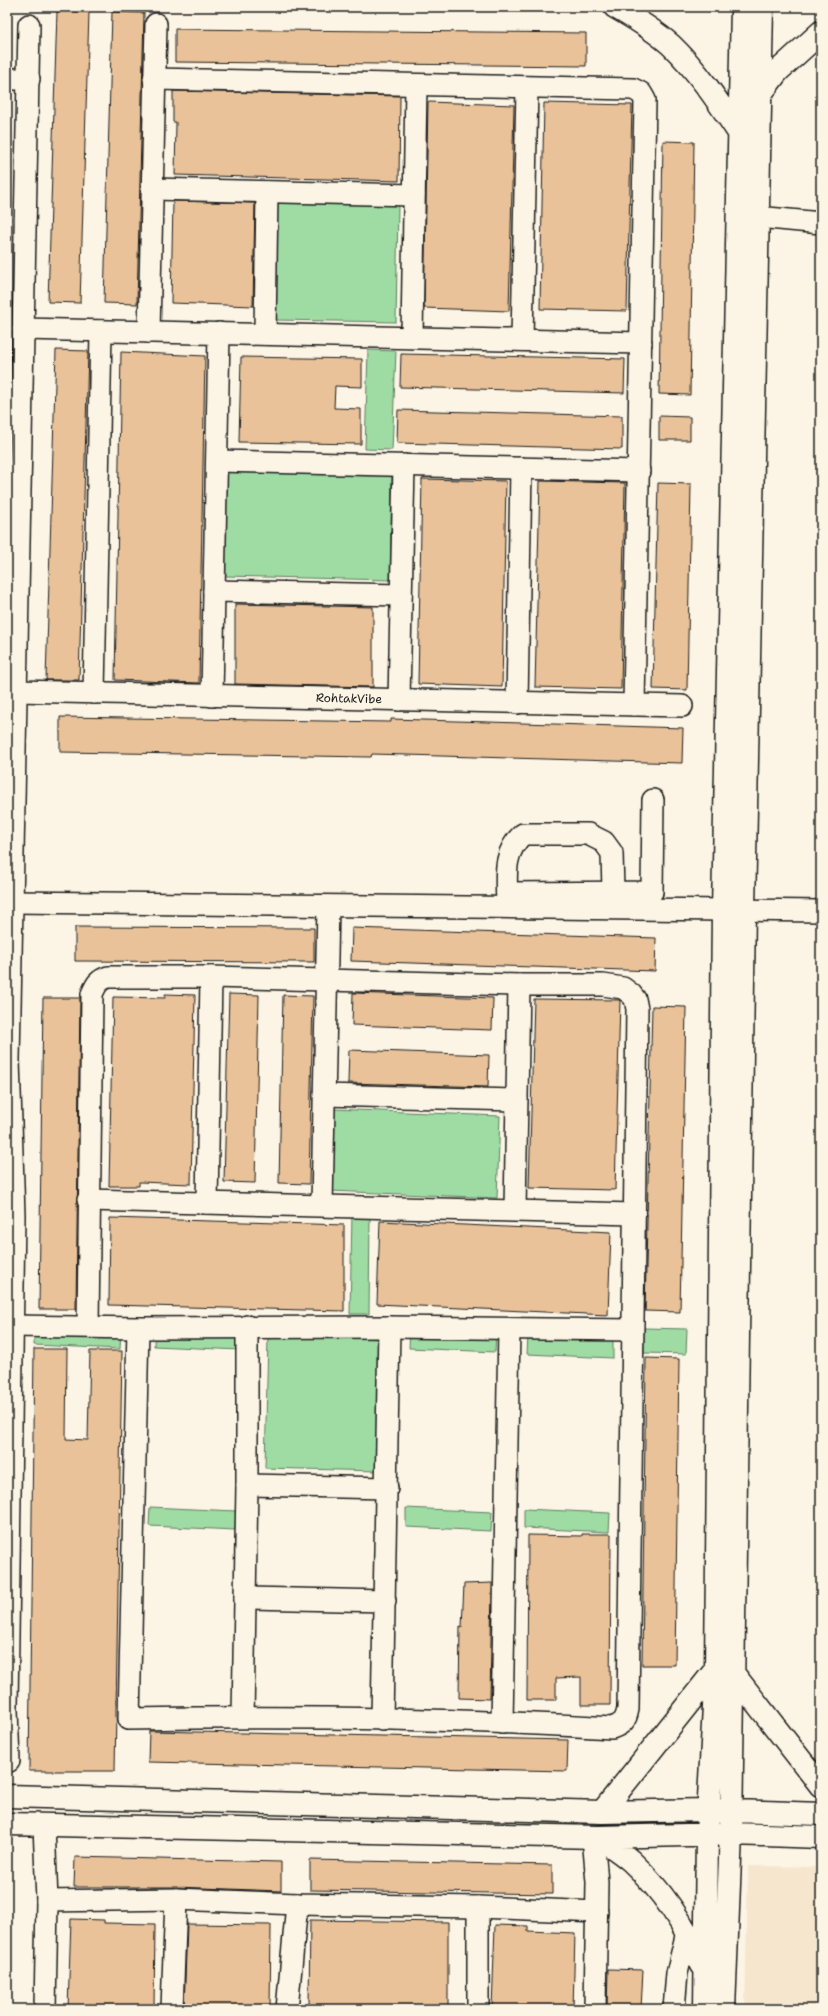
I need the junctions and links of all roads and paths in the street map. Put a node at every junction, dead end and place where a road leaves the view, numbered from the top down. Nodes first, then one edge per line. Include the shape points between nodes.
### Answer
1 (615, 7) edge
2 (742, 7) edge
3 (762, 7) edge
4 (29, 24) dead end
5 (156, 24) dead end
6 (821, 32) edge
7 (7, 78) edge
8 (29, 79) junction
9 (154, 79) junction
10 (416, 85) junction
11 (527, 87) junction
12 (760, 96) junction
13 (739, 133) junction
14 (152, 189) junction
15 (267, 192) junction
16 (414, 195) junction
17 (757, 217) junction
18 (821, 222) edge
19 (24, 329) junction
20 (101, 330) junction
21 (149, 332) junction
22 (219, 333) junction
23 (265, 334) junction
24 (412, 338) junction
25 (522, 340) junction
26 (641, 343) junction
27 (13, 451) edge
28 (217, 461) junction
29 (404, 466) junction
30 (521, 468) junction
31 (639, 471) junction
32 (214, 591) junction
33 (401, 595) junction
34 (12, 615) edge
35 (16, 691) junction
36 (94, 693) junction
37 (212, 696) junction
38 (399, 700) junction
39 (517, 703) junction
40 (634, 705) junction
41 (682, 706) dead end
42 (653, 800) dead end
43 (613, 891) junction
44 (507, 900) junction
45 (12, 902) junction
46 (328, 906) junction
47 (734, 910) junction
48 (821, 911) edge
49 (211, 978) junction
50 (326, 980) junction
51 (519, 985) junction
52 (8, 1060) edge
53 (324, 1096) junction
54 (517, 1100) junction
55 (88, 1200) junction
56 (207, 1203) junction
57 (322, 1205) junction
58 (515, 1210) junction
59 (634, 1214) junction
60 (10, 1216) edge
61 (13, 1326) junction
62 (88, 1326) junction
63 (247, 1326) junction
64 (390, 1327) junction
65 (138, 1328) junction
66 (509, 1329) junction
67 (632, 1330) junction
68 (247, 1485) junction
69 (387, 1488) junction
70 (245, 1598) junction
71 (384, 1601) junction
72 (725, 1671) junction
73 (7, 1706) edge
74 (7, 1710) edge
75 (243, 1717) junction
76 (382, 1720) junction
77 (502, 1723) junction
78 (9, 1761) dead end
79 (821, 1786) edge
80 (7, 1796) edge
81 (708, 1810) junction
82 (602, 1812) junction
83 (730, 1812) junction
84 (821, 1814) edge
85 (7, 1824) edge
86 (44, 1825) junction
87 (731, 1834) junction
88 (707, 1835) junction
89 (596, 1837) junction
90 (821, 1837) edge
91 (176, 1899) junction
92 (47, 1900) junction
93 (297, 1904) junction
94 (478, 1906) junction
95 (597, 1912) junction
96 (687, 1932) junction
97 (705, 1974) junction
98 (45, 2009) edge
99 (172, 2009) edge
100 (287, 2009) edge
101 (478, 2009) edge
102 (595, 2009) edge
103 (674, 2009) edge
104 (705, 2009) edge
105 (724, 2009) edge

1 - 13 main road via 671,45 709,90
2 - 13 main road
3 - 12 main road
4 - 8 street
5 - 9 street
6 - 12 main road via 778,71
7 - 8 street
8 - 19 street
9 - 10 street
9 - 14 street
10 - 11 street
10 - 16 street
11 - 25 street
11 - 26 street via 633,89 641,93 645,100
12 - 17 main road
13 - 47 main road
14 - 15 street
14 - 21 street
15 - 16 street
15 - 23 street
16 - 24 street
17 - 18 street
17 - 47 main road via 753,533
19 - 20 street
19 - 27 street
20 - 21 street
20 - 36 street
21 - 22 street
22 - 23 street
22 - 28 street
23 - 24 street
24 - 25 street
25 - 26 street
26 - 31 street
27 - 34 street
28 - 29 street
28 - 32 street
29 - 30 street
29 - 33 street
30 - 31 street
30 - 39 street
31 - 40 street
32 - 33 street
32 - 37 street
33 - 38 street
34 - 35 street
35 - 36 street, RohtakVibe
35 - 45 street
36 - 37 street, RohtakVibe
37 - 38 street, RohtakVibe
38 - 39 street, RohtakVibe
39 - 40 street, RohtakVibe
40 - 41 street, RohtakVibe
42 - 43 street via 652,892
43 - 44 street
43 - 44 street via 612,853 604,842 588,834 523,834 513,843 507,863
44 - 46 street
44 - 47 street
45 - 46 street
45 - 52 street
46 - 50 street
47 - 48 street
47 - 72 main road
49 - 50 street
49 - 55 street via 108,978 100,980 96,985 92,994
49 - 56 street
50 - 51 street
50 - 53 street
51 - 54 street
51 - 59 street via 602,984 623,988 635,999 637,1009
52 - 60 street
53 - 54 street
53 - 57 street
54 - 58 street
55 - 56 street
55 - 62 street
56 - 57 street
57 - 58 street
58 - 59 street
59 - 67 street
60 - 61 street
61 - 62 street
61 - 73 street
62 - 65 street
63 - 64 street
63 - 65 street
63 - 68 street
64 - 66 street
64 - 69 street
65 - 75 street via 129,1719
66 - 67 street
66 - 77 street
67 - 77 street via 630,1608 626,1718 621,1725 612,1728
68 - 69 street
68 - 70 street
69 - 71 street
70 - 71 street
70 - 75 street
71 - 76 street
72 - 79 main road
72 - 81 main road
72 - 82 main road
72 - 83 main road
74 - 78 street
75 - 76 street
76 - 77 street
80 - 82 main road
81 - 82 main road
81 - 83 main road
81 - 88 main road
83 - 84 main road
83 - 87 main road
85 - 86 main road
86 - 89 main road
86 - 92 street
87 - 88 main road
87 - 90 main road
87 - 105 main road
88 - 89 main road
88 - 97 main road
89 - 95 street
89 - 96 main road via 630,1861 654,1886
91 - 92 street
91 - 93 street
91 - 99 street
92 - 98 street
93 - 94 street
93 - 100 street
94 - 95 street
94 - 101 street
95 - 102 street
96 - 97 main road
96 - 103 street via 677,1972
97 - 104 main road

